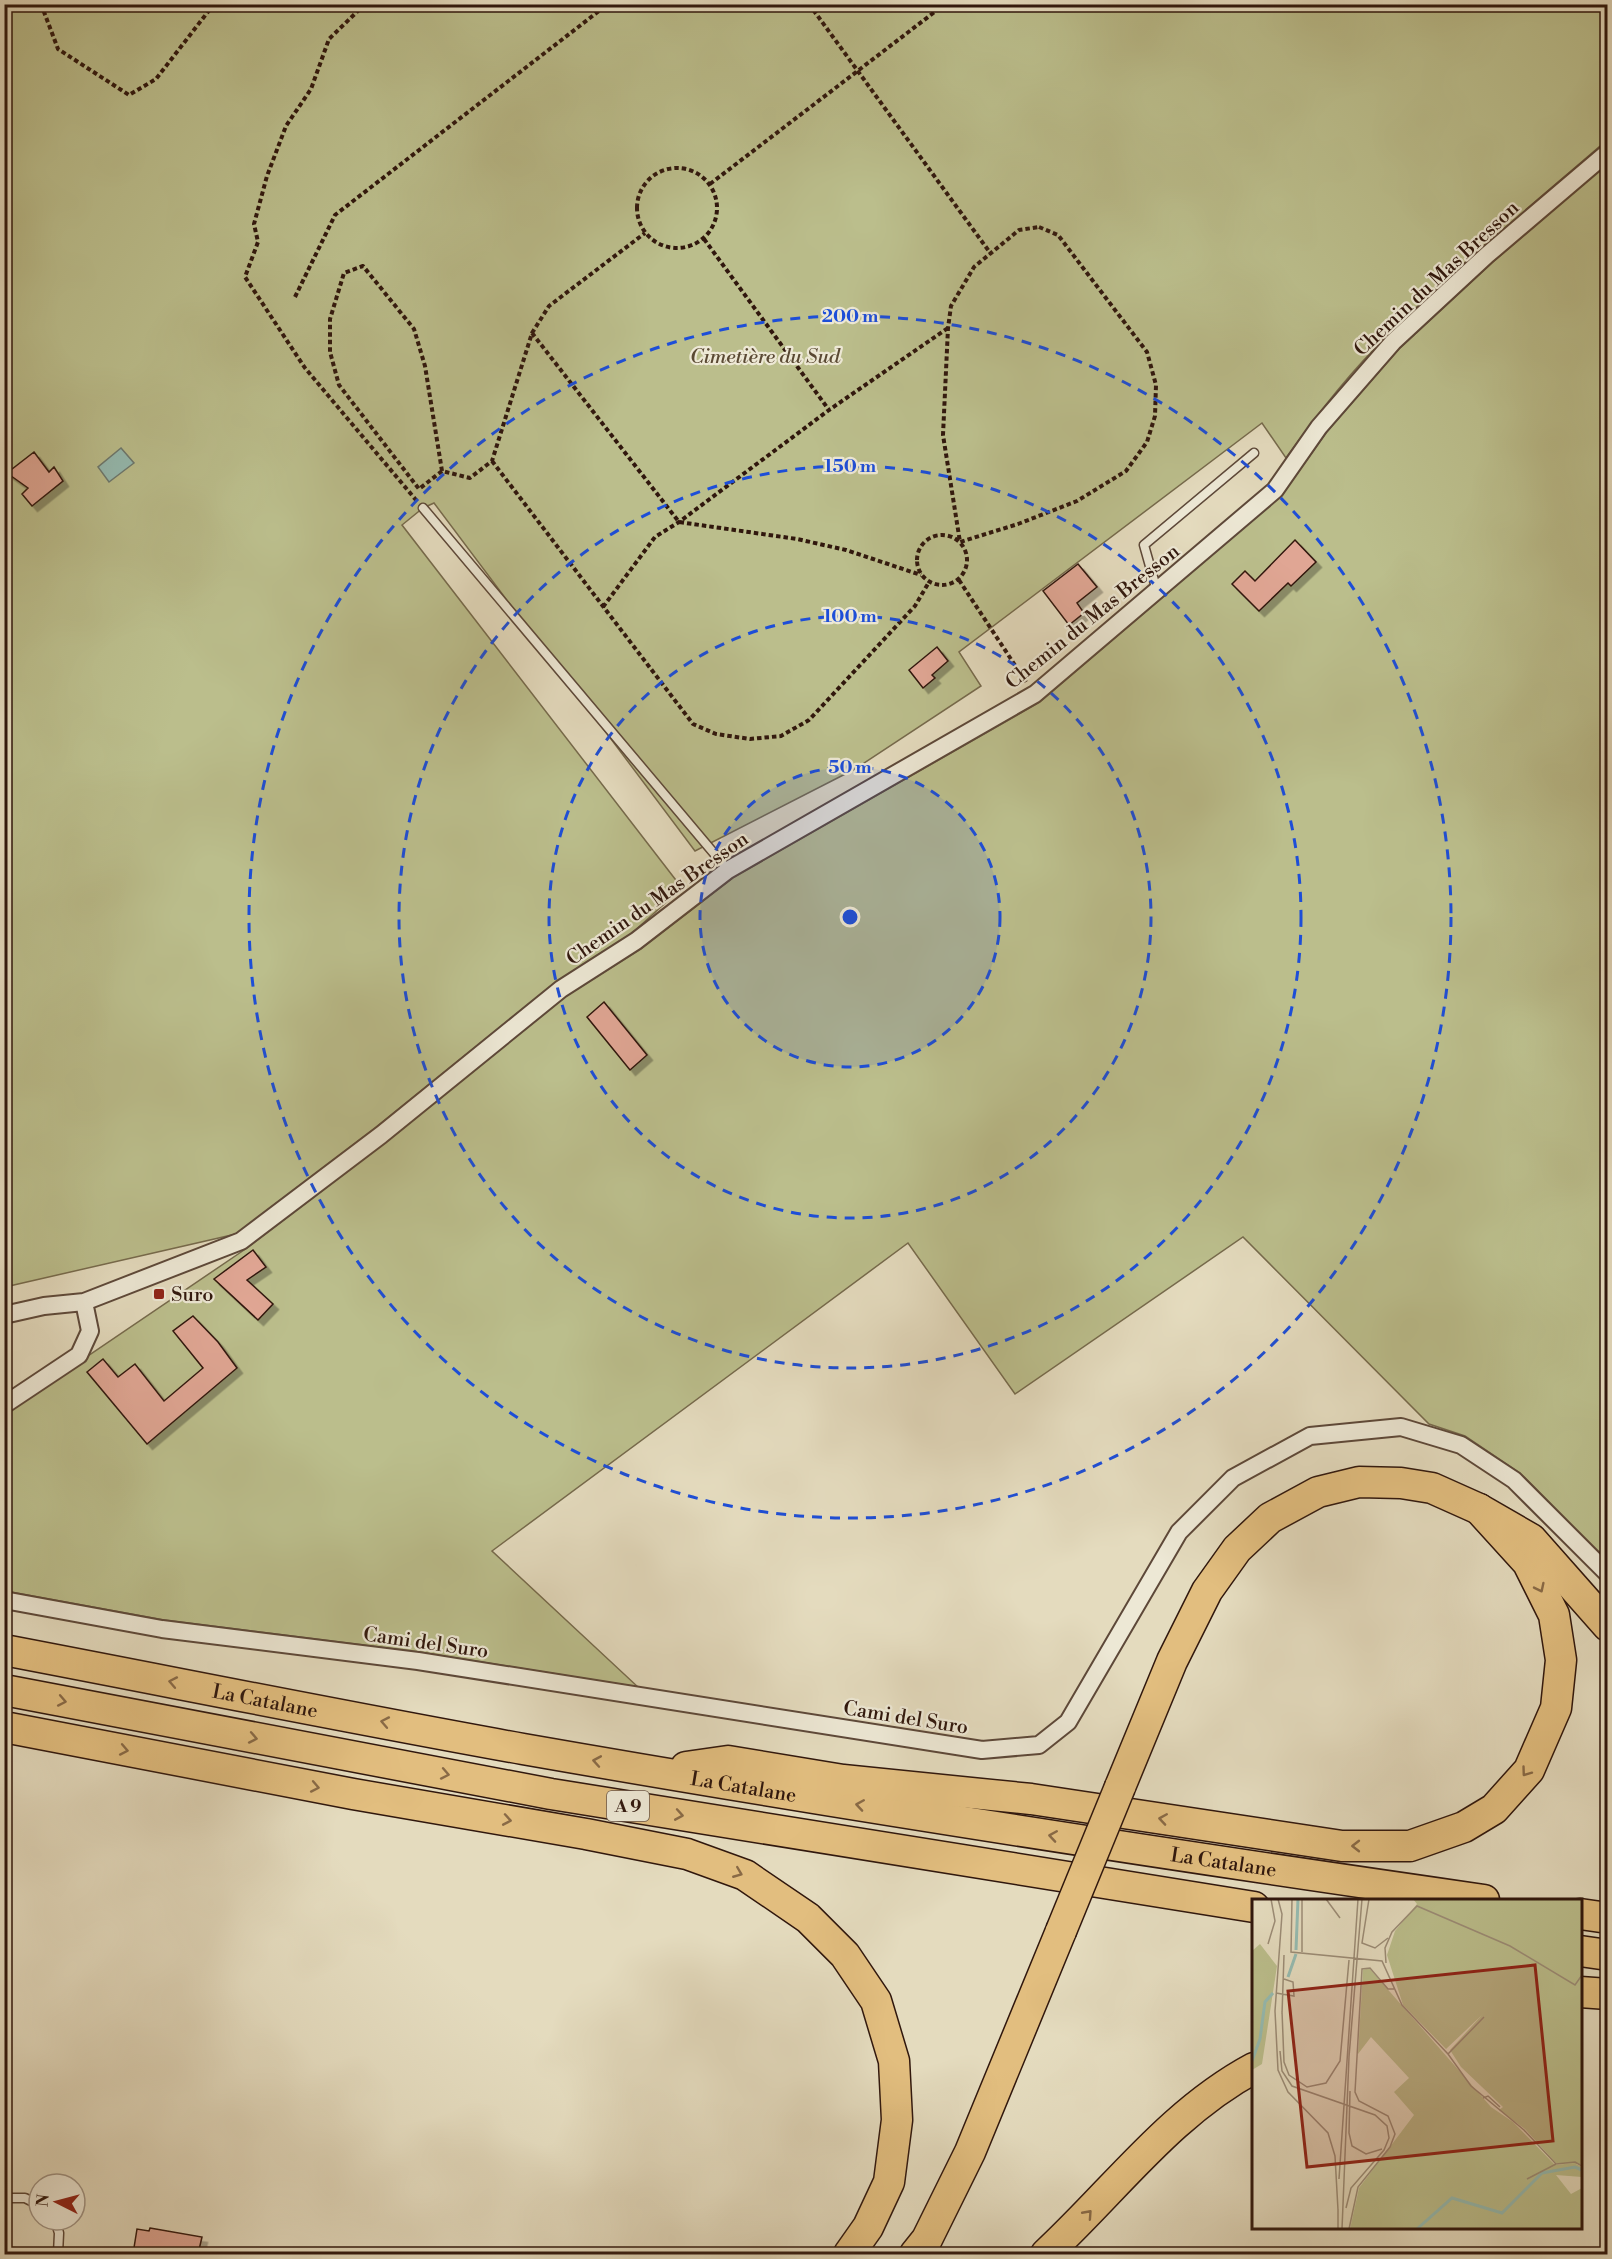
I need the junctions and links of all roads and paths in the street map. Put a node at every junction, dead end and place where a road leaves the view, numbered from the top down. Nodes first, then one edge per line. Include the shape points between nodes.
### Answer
1 (41, 4) edge
2 (214, 4) edge
3 (365, 4) edge
4 (608, 4) edge
5 (809, 4) edge
6 (945, 4) edge
7 (858, 72) junction
8 (1608, 152) edge
9 (710, 184) junction
10 (645, 233) junction
11 (704, 238) junction
12 (991, 254) junction
13 (295, 297) dead end
14 (948, 328) junction
15 (532, 333) junction
16 (829, 411) junction
17 (1254, 453) dead end
18 (492, 461) junction
19 (442, 471) junction
20 (423, 508) joint
21 (679, 522) junction
22 (960, 542) junction
23 (921, 574) junction
24 (959, 580) junction
25 (929, 582) junction
26 (1157, 591) junction
27 (603, 607) junction
28 (1035, 694) junction
29 (728, 870) junction
30 (84, 1302) junction
31 (4, 1315) edge
32 (4, 1405) edge
33 (1479, 1509) junction
34 (1608, 1574) edge
35 (4, 1600) edge
36 (1608, 1626) edge
37 (4, 1650) edge
38 (4, 1690) edge
39 (4, 1727) edge
40 (655, 1771) junction
41 (1477, 1899) edge
42 (1252, 1907) edge
43 (1582, 1914) edge
44 (1608, 1918) edge
45 (1582, 1951) edge
46 (1608, 1955) edge
47 (1582, 1992) edge
48 (1608, 1994) edge
49 (1252, 2069) edge
50 (4, 2198) edge
51 (27, 2199) edge
52 (58, 2232) edge
53 (4, 2252) edge
54 (58, 2254) edge
55 (849, 2254) edge
56 (915, 2254) edge
57 (1046, 2254) edge

1 - 2 path via 58,49 129,95 156,79
3 - 20 path via 329,39 311,89 286,126 267,176 254,224 258,242 245,277 305,368
4 - 13 path via 336,215
5 - 7 path
6 - 7 path
7 - 9 path
7 - 12 path
8 - 26 street, Chemin du Mas Bresson via 1393,342 1319,427 1275,490
9 - 10 path via 696,172 675,168 652,176 640,192 638,218
9 - 11 path via 717,201 715,221
10 - 11 path via 658,244 671,248 688,247
10 - 15 path via 549,306
11 - 16 path
12 - 14 path via 974,267 962,287 951,306
12 - 22 path via 1019,230 1039,227 1058,235 1148,352 1156,386 1155,416 1147,442 1126,471 1077,501
14 - 16 path
14 - 22 path via 943,435
15 - 18 path
15 - 21 path
16 - 21 path
17 - 26 lane via 1144,544
18 - 19 path via 470,478
18 - 27 path
19 - 19 path via 419,489 339,385 330,352 330,319 344,273 363,266 414,329 425,366
20 - 29 lane
21 - 23 path via 797,539
21 - 27 path via 655,537
22 - 23 path via 941,534 929,537 916,560
22 - 24 path via 967,551 967,568
23 - 25 path
24 - 25 path via 945,586
24 - 28 path
25 - 27 path via 915,606 808,720 781,736 750,739 716,735 693,724
26 - 28 street, Chemin du Mas Bresson
28 - 29 street, Chemin du Mas Bresson
29 - 30 street, Chemin du Mas Bresson via 636,941 561,989 381,1135 241,1241
30 - 31 street, Chemin du Mas Bresson
30 - 32 street via 90,1330 79,1355
33 - 36 highway via 1531,1539
33 -> 40 highway via 1528,1563 1554,1615 1561,1660 1556,1708 1529,1770 1494,1809 1464,1827 1410,1846 1342,1846 1031,1799 843,1780 728,1761
33 - 56 highway, bridge via 1432,1488 1359,1482 1318,1492 1270,1518 1236,1549 1207,1591 1172,1661 970,2152 927,2239
34 - 35 street, Cami del Suro via 1514,1480 1461,1445 1401,1427 1310,1437 1233,1478 1179,1532 1068,1722 1039,1745 982,1750 418,1661 162,1629
40 -> 37 highway, La Catalane / A 9
38 -> 42 highway, La Catalane / A 9 via 551,1794
39 -> 55 highway via 687,1854 745,1875 808,1917 845,1955 876,2001 894,2061 897,2120 889,2182 868,2227
41 -> 40 highway, La Catalane / A 9 via 1125,1848
43 - 44 highway
45 - 46 highway
47 - 48 highway
57 -> 49 highway via 1176,2124 1231,2080
50 - 51 lane
52 - 54 lane
53 - 54 lane

